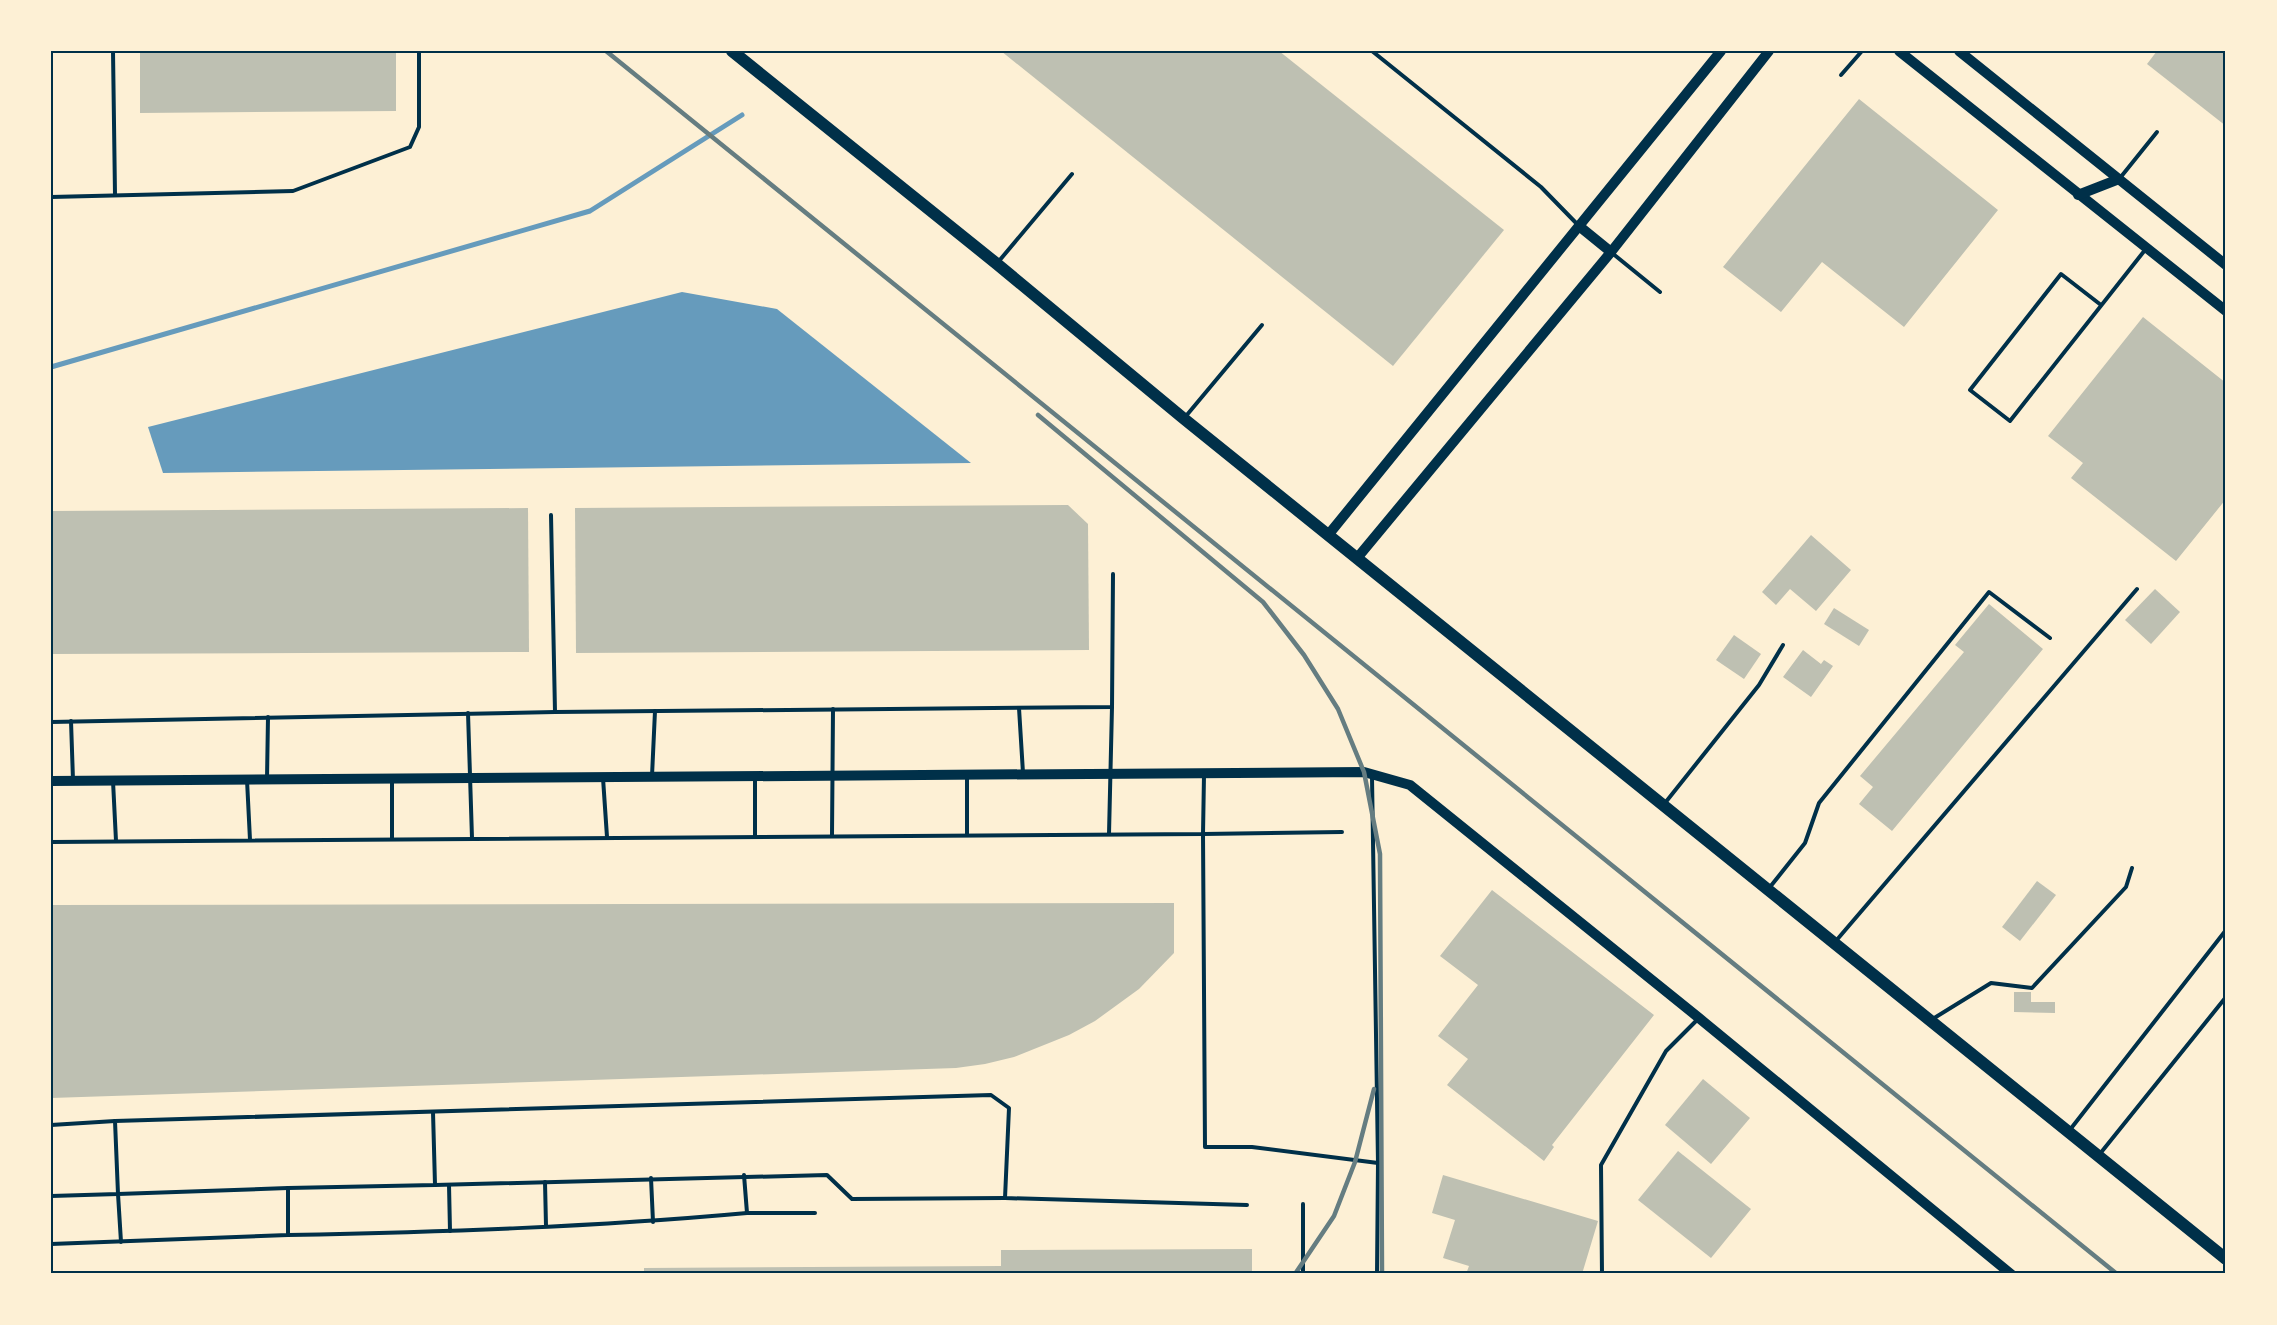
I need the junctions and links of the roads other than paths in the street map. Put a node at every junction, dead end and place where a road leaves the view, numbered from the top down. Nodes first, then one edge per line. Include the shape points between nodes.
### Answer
1 (112, 51) edge
2 (419, 51) edge
3 (732, 51) edge
4 (1372, 51) edge
5 (1721, 51) edge
6 (1769, 51) edge
7 (1862, 51) edge
8 (1899, 51) edge
9 (1959, 51) edge
10 (1841, 75) dead end
11 (2157, 132) dead end
12 (1072, 174) dead end
13 (2119, 179) junction
14 (115, 195) junction
15 (2078, 195) junction
16 (51, 197) edge
17 (1579, 226) junction
18 (2145, 249) junction
19 (1611, 252) junction
20 (997, 264) junction
21 (2226, 266) edge
22 (1660, 292) dead end
23 (2101, 305) junction
24 (2226, 311) edge
25 (1262, 325) dead end
26 (1183, 418) junction
27 (551, 515) dead end
28 (1329, 534) junction
29 (1358, 557) junction
30 (1113, 574) dead end
31 (2137, 589) dead end
32 (2050, 638) dead end
33 (1783, 645) dead end
34 (1112, 707) junction
35 (1019, 708) junction
36 (833, 709) junction
37 (655, 711) junction
38 (555, 712) junction
39 (468, 713) junction
40 (268, 717) junction
41 (71, 721) junction
42 (51, 722) edge
43 (1204, 772) junction
44 (1111, 773) junction
45 (967, 774) junction
46 (1023, 774) junction
47 (1372, 774) junction
48 (833, 775) junction
49 (652, 776) junction
50 (754, 776) junction
51 (603, 777) junction
52 (392, 778) junction
53 (471, 778) junction
54 (267, 779) junction
55 (247, 780) junction
56 (51, 781) edge
57 (73, 781) junction
58 (113, 781) junction
59 (1664, 805) junction
60 (1342, 832) dead end
61 (1109, 834) junction
62 (1203, 834) junction
63 (967, 835) junction
64 (755, 836) junction
65 (832, 836) junction
66 (607, 837) junction
67 (392, 838) junction
68 (472, 838) junction
69 (250, 840) junction
70 (116, 841) junction
71 (51, 842) edge
72 (2132, 868) dead end
73 (1768, 889) junction
74 (2226, 930) edge
75 (1834, 943) junction
76 (2226, 997) edge
77 (1700, 1018) junction
78 (1931, 1020) junction
79 (433, 1112) junction
80 (115, 1121) junction
81 (51, 1125) edge
82 (2069, 1132) junction
83 (2098, 1156) junction
84 (1378, 1163) junction
85 (744, 1175) junction
86 (651, 1178) junction
87 (545, 1182) junction
88 (435, 1185) junction
89 (449, 1185) junction
90 (288, 1188) junction
91 (118, 1194) junction
92 (51, 1196) edge
93 (1005, 1198) junction
94 (1303, 1204) dead end
95 (1247, 1205) dead end
96 (747, 1213) junction
97 (815, 1213) dead end
98 (653, 1222) junction
99 (546, 1226) junction
100 (450, 1232) junction
101 (288, 1236) junction
102 (121, 1242) junction
103 (51, 1244) edge
104 (2226, 1259) edge
105 (1303, 1274) edge
106 (1377, 1274) edge
107 (1602, 1274) edge
108 (2011, 1274) edge

1 - 14 lane
2 - 14 lane via 419,127 410,147 293,191
3 - 20 main road
4 - 17 lane via 1541,187
5 - 17 street
6 - 19 street
7 - 10 lane
8 - 15 street
9 - 13 street
11 - 13 lane
12 - 20 lane
13 - 15 street
13 - 21 street
14 - 16 lane
15 - 18 street
17 - 19 street
17 - 28 street
18 - 23 lane
18 - 24 street
19 - 22 lane
19 - 29 street
20 - 26 main road
23 - 23 lane via 2010,421 1970,390 2061,274
25 - 26 lane
26 - 28 main road
27 - 38 lane
28 - 29 main road
29 - 59 main road
30 - 34 lane
31 - 75 lane
32 - 73 lane via 1989,592 1819,803 1805,843
33 - 59 lane via 1759,685
34 - 35 lane
34 - 44 lane
35 - 36 lane
35 - 46 lane
36 - 37 lane
36 - 48 lane
37 - 38 lane
37 - 49 lane
38 - 39 lane
39 - 40 lane
39 - 53 lane
40 - 41 lane
40 - 54 lane
41 - 42 lane
41 - 57 lane
43 - 44 street
43 - 47 street
43 - 62 lane
44 - 46 street
44 - 61 lane
45 - 46 street
45 - 48 street
45 - 63 lane
47 - 77 street via 1410,785
47 - 84 lane
48 - 50 street
48 - 65 lane
49 - 50 street
49 - 51 street
50 - 64 lane
51 - 53 street
51 - 66 lane
52 - 53 street
52 - 54 street
52 - 67 lane
53 - 68 lane
54 - 55 street
55 - 58 street
55 - 69 lane
56 - 57 street
57 - 58 street
58 - 70 lane
59 - 73 main road
60 - 62 lane
61 - 62 lane
61 - 63 lane
62 - 84 lane via 1205,1148 1252,1147
63 - 65 lane
64 - 65 lane
64 - 66 lane
66 - 68 lane
67 - 68 lane
67 - 69 lane
69 - 70 lane
70 - 71 lane
72 - 78 lane via 2126,887 2032,988 1991,983
73 - 75 main road
74 - 82 lane
75 - 78 main road
76 - 83 lane
77 - 107 lane via 1666,1050 1601,1165
77 - 108 street
78 - 82 main road
79 - 80 lane
79 - 88 lane
79 - 93 lane via 991,1095 1009,1108
80 - 81 lane
80 - 91 lane
82 - 83 main road
83 - 104 main road
84 - 106 lane
85 - 86 lane
85 - 93 lane via 827,1175 852,1199
85 - 96 lane
86 - 87 lane
86 - 98 lane
87 - 89 lane
87 - 99 lane
88 - 89 lane
88 - 90 lane
89 - 100 lane
90 - 91 lane
90 - 101 lane
91 - 92 lane
91 - 102 lane
93 - 95 lane
94 - 105 lane
96 - 97 lane
96 - 98 lane
98 - 99 lane
99 - 100 lane
100 - 101 lane
101 - 102 lane
102 - 103 lane

